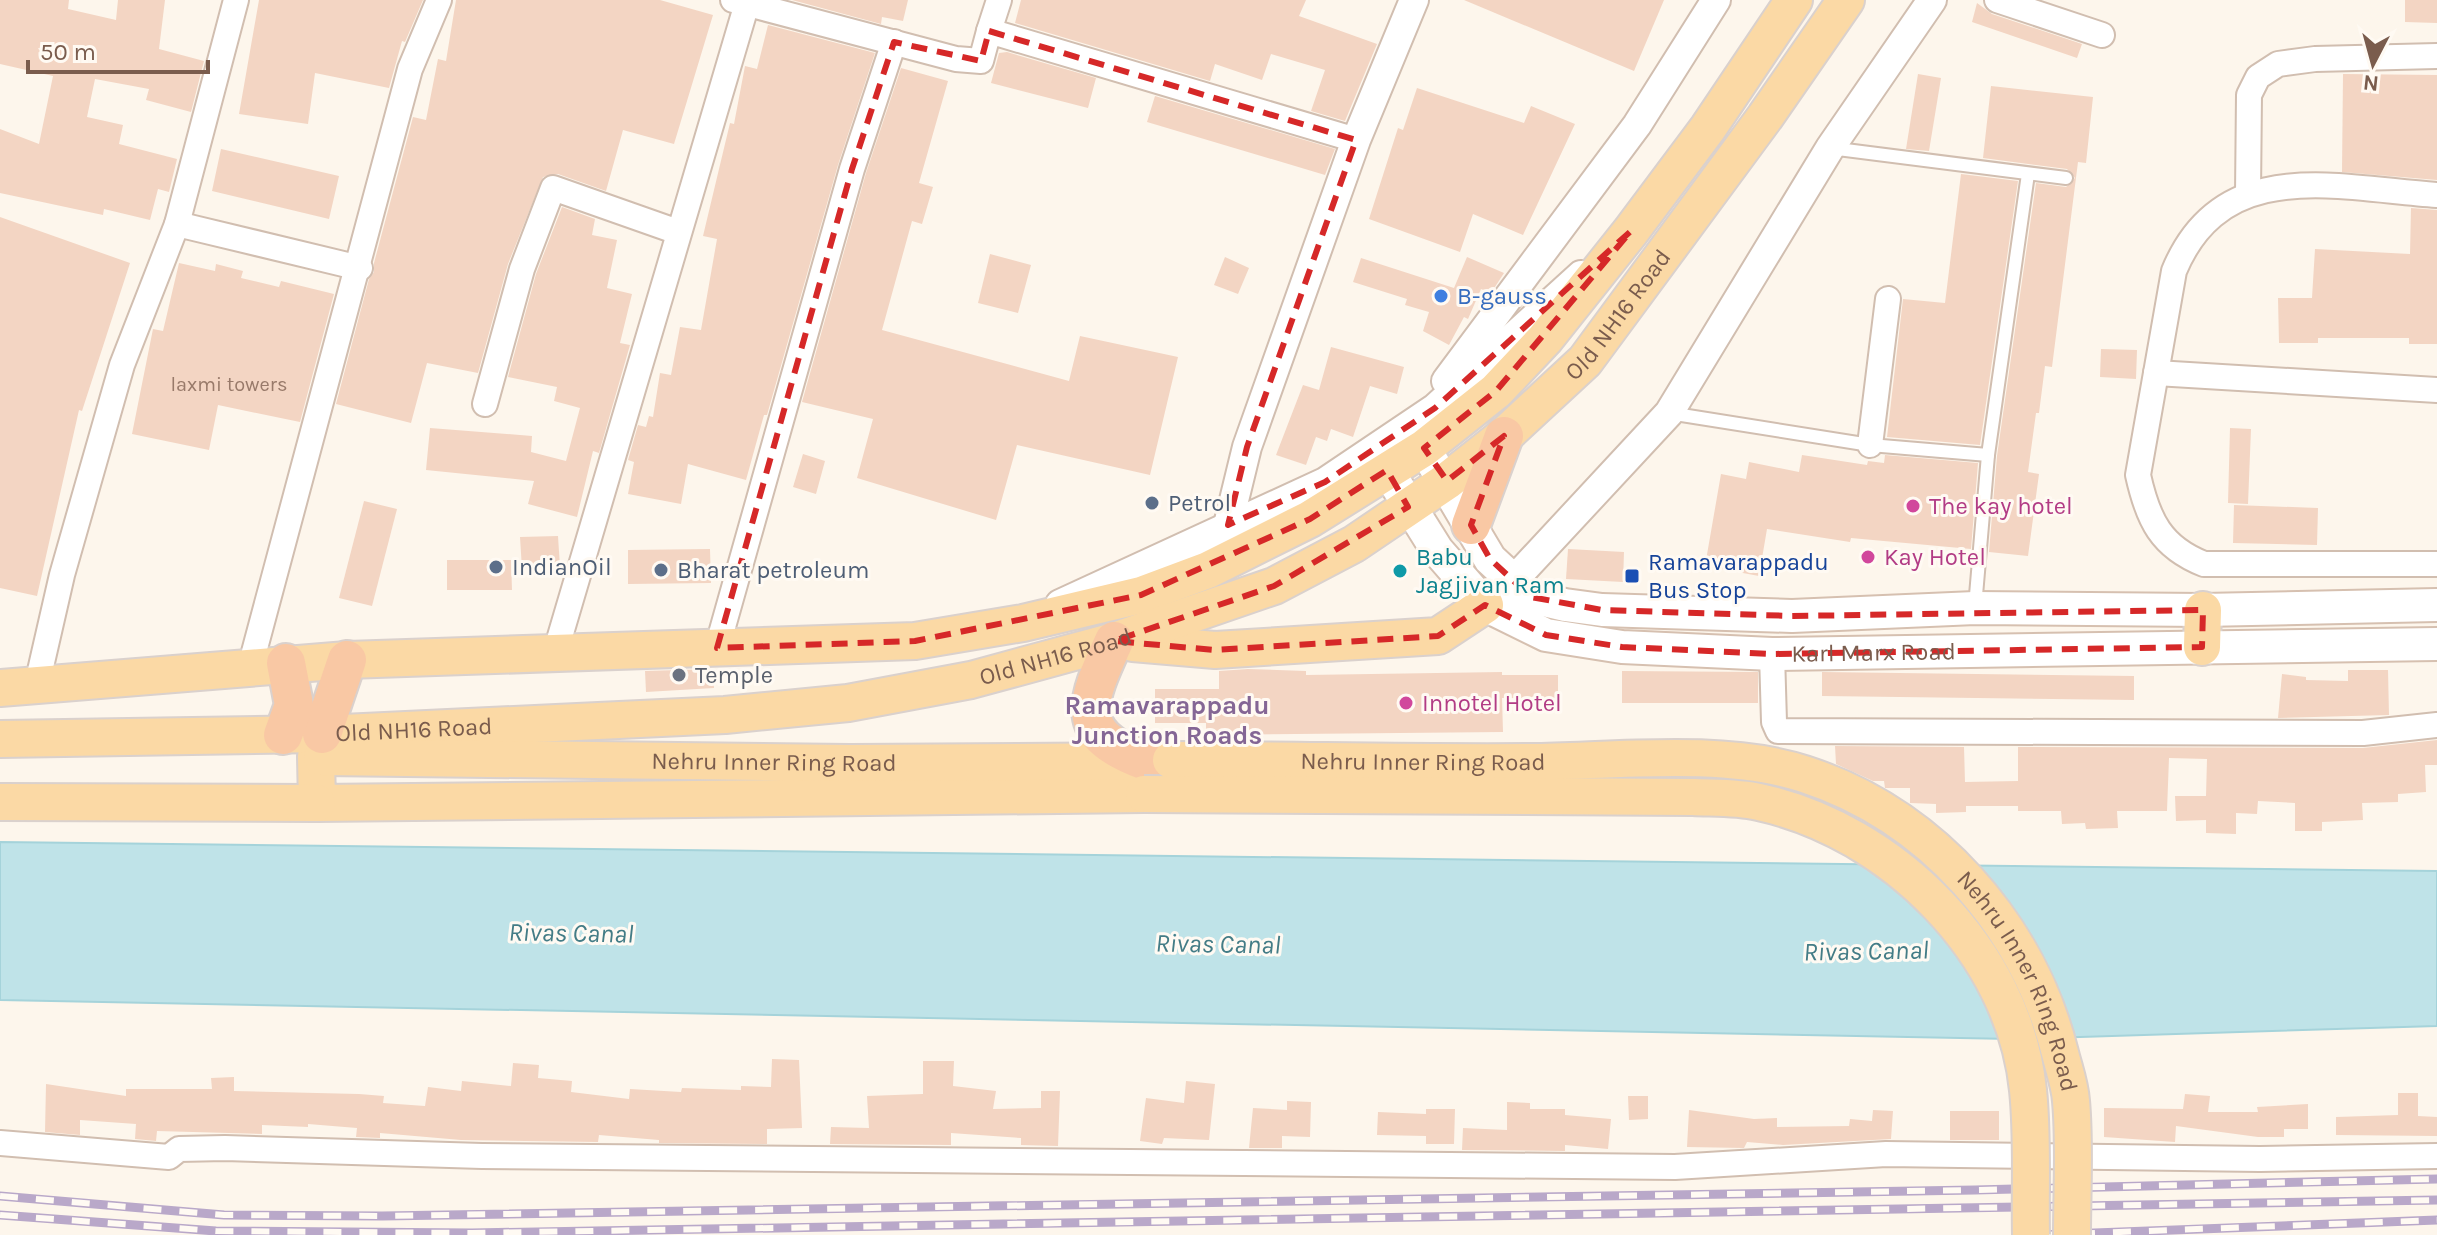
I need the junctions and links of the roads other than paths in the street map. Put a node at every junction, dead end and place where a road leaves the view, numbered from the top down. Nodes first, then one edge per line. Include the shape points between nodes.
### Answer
1 (236, 0) edge
2 (439, 0) edge
3 (999, 0) edge
4 (1715, 0) edge
5 (1794, 0) edge
6 (1846, 0) edge
7 (1932, 0) edge
8 (1997, 0) edge
9 (741, 1) edge
10 (1412, 1) edge
11 (989, 31) junction
12 (2102, 35) dead end
13 (894, 42) junction
14 (2437, 56) edge
15 (1356, 140) junction
16 (1830, 148) junction
17 (2028, 174) junction
18 (2066, 178) dead end
19 (2248, 193) junction
20 (2437, 195) edge
21 (177, 224) junction
22 (1631, 231) junction
23 (678, 232) junction
24 (360, 268) junction
25 (1888, 299) dead end
26 (2156, 373) junction
27 (2437, 390) edge
28 (485, 404) dead end
29 (1435, 408) junction
30 (1669, 413) junction
31 (1504, 436) junction
32 (1870, 445) junction
33 (1424, 448) junction
34 (1988, 455) junction
35 (1387, 470) junction
36 (1447, 481) junction
37 (1408, 507) junction
38 (1228, 525) junction
39 (1471, 525) junction
40 (2437, 564) edge
41 (1498, 594) junction
42 (2437, 605) edge
43 (1975, 608) junction
44 (2203, 610) junction
45 (1023, 623) junction
46 (1114, 641) junction
47 (2437, 644) edge
48 (2202, 647) junction
49 (717, 648) junction
50 (556, 650) junction
51 (1772, 654) junction
52 (347, 660) junction
53 (268, 665) junction
54 (37, 684) junction
55 (0, 688) edge
56 (2437, 725) edge
57 (283, 735) junction
58 (0, 739) edge
59 (319, 745) junction
60 (1154, 772) junction
61 (0, 802) edge
62 (317, 803) junction
63 (0, 1143) edge
64 (2437, 1156) edge
65 (2031, 1235) edge
66 (2072, 1235) edge

1 - 21 street
2 - 24 street via 410,69
3 - 11 street
4 - 29 street via 1637,125 1449,377
5 - 22 main road, Old NH16 Road
6 - 31 main road, Old NH16 Road via 1585,361
7 - 16 street
8 - 12 street
9 - 13 street
9 - 23 street
10 - 15 street
11 - 13 street via 981,61
11 - 15 street
13 - 49 street via 852,169
14 - 19 street via 2315,59 2278,64 2258,77 2249,95
15 - 38 street via 1247,447
16 - 17 lane
16 - 30 street
17 - 18 lane
17 - 34 lane
19 - 20 street via 2311,186
19 - 26 street via 2207,216 2186,242 2174,271
21 - 24 street
21 - 54 street via 122,365
22 - 29 street
22 - 33 main road, Old NH16 Road via 1506,381
23 - 28 street via 553,188 522,269
23 - 50 street
24 - 53 street
25 - 32 street
26 - 27 street
26 - 40 street via 2138,475 2144,503 2160,535 2180,555 2204,564 2245,567
29 - 38 street via 1325,482
30 - 32 lane
30 - 41 street
31 - 36 main road, Old NH16 Road
31 - 39 highway
32 - 34 lane
33 - 35 main road, Old NH16 Road
33 - 36 main road, Karl Marx Road
34 - 43 lane
35 - 37 main road, Karl Marx Road
35 - 45 main road, Old NH16 Road via 1310,519 1208,570 1141,595
36 - 37 main road, Old NH16 Road
36 - 39 main road, Karl Marx Road
37 - 41 main road, Karl Marx Road via 1437,550
37 - 46 main road, Old NH16 Road via 1354,544 1274,586
38 - 45 street
39 - 41 main road, Karl Marx Road via 1490,559
41 - 43 main road, Karl Marx Road via 1602,610 1792,616
41 - 46 main road via 1438,636 1215,650
41 - 51 main road, Karl Marx Road via 1546,635 1622,647
42 - 44 main road, Karl Marx Road
43 - 44 main road, Karl Marx Road
44 - 48 main road
45 - 49 main road, Old NH16 Road via 915,641
46 - 59 main road, Old NH16 Road via 971,680 848,703
46 - 60 highway via 1092,689 1092,723 1112,749
47 - 48 main road, Karl Marx Road
48 - 51 main road, Karl Marx Road
49 - 50 main road, Old NH16 Road
50 - 52 main road, Old NH16 Road
51 - 56 street via 1778,731 2363,733
52 - 53 main road, Old NH16 Road
52 - 59 highway
53 - 54 main road, Old NH16 Road
53 - 57 highway via 294,705
54 - 55 main road, Old NH16 Road
57 - 58 main road, Old NH16 Road
57 - 59 main road, Old NH16 Road
59 - 60 main road, Nehru Inner Ring Road
59 - 62 main road
60 - 62 main road, Nehru Inner Ring Road
60 - 65 main road, bridge via 1758,802 1820,822 1877,851 1931,897 1975,949 2001,995 2028,1089
60 - 66 main road, Nehru Inner Ring Road, bridge via 1667,759 1751,763 1804,774 1893,815 1975,889 2015,940 2040,989 2071,1098
61 - 62 main road, Nehru Inner Ring Road
63 - 64 street via 169,1157 179,1149 225,1148 482,1156 1659,1167 1886,1154

